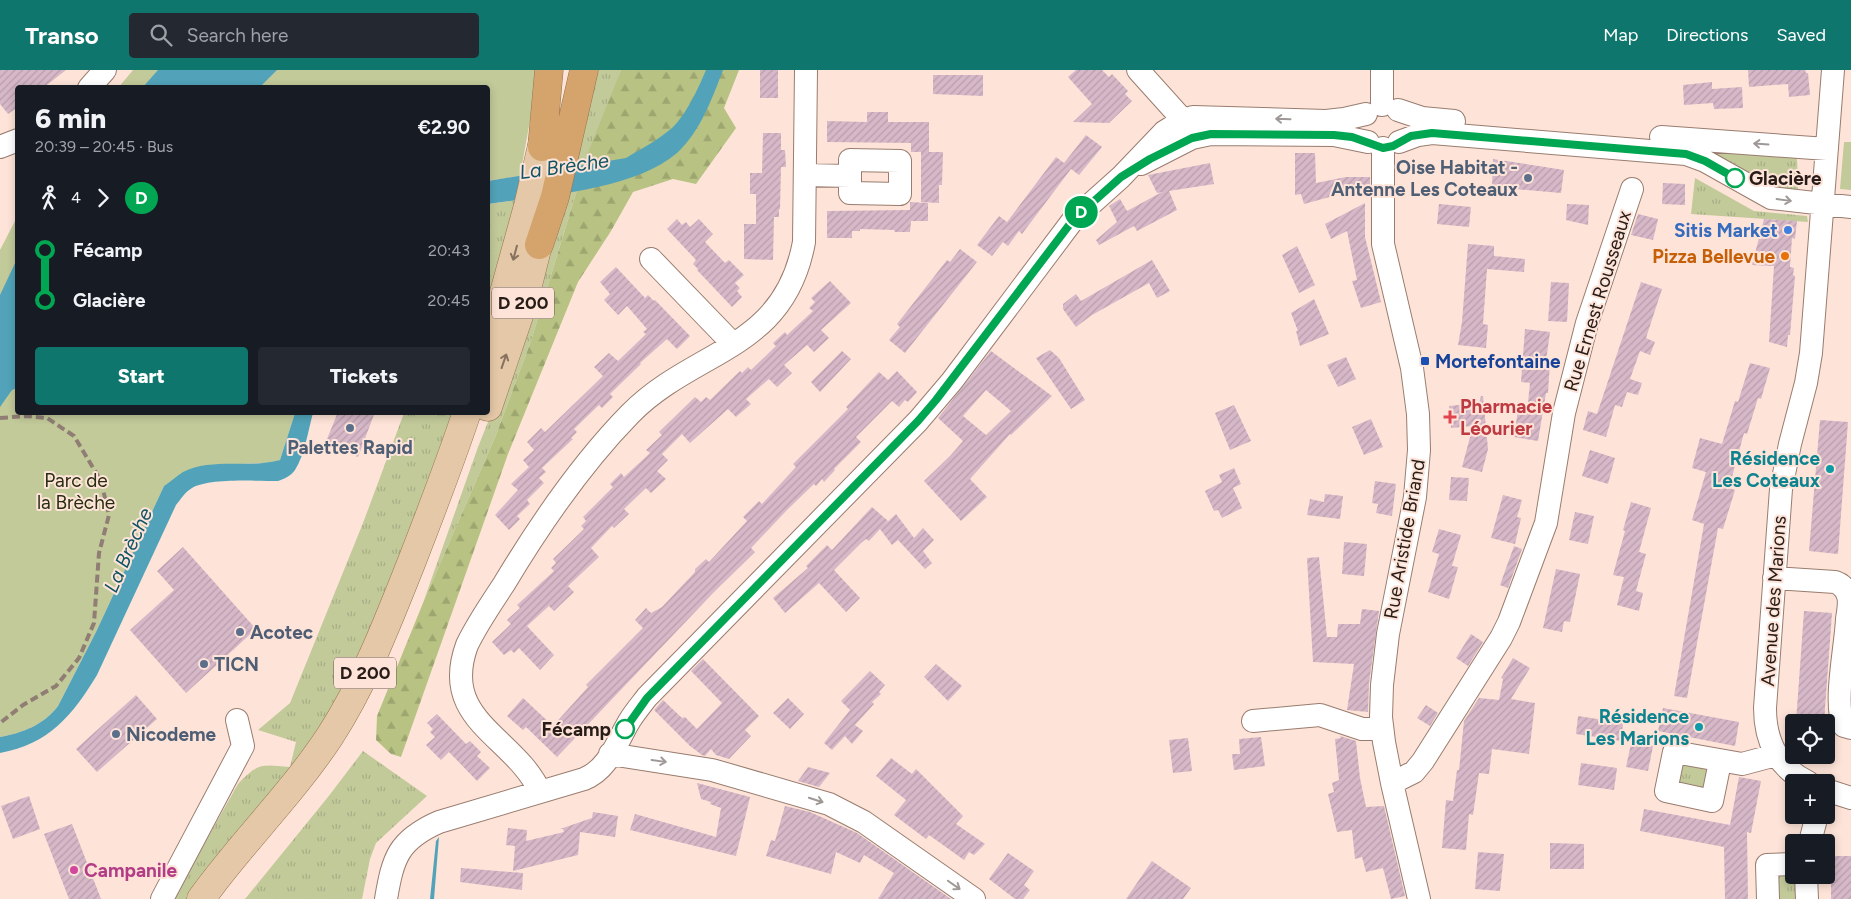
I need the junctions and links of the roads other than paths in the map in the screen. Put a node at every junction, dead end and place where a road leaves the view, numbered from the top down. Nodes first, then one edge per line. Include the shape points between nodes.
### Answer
1 (105, 70) edge
2 (549, 70) edge
3 (559, 70) edge
4 (573, 70) edge
5 (584, 70) edge
6 (806, 70) edge
7 (1138, 70) edge
8 (1382, 70) edge
9 (1833, 70) edge
10 (92, 85) edge
11 (1382, 110) junction
12 (1190, 128) junction
13 (15, 141) edge
14 (1383, 144) junction
15 (0, 147) edge
16 (1827, 149) junction
17 (550, 160) junction
18 (805, 175) junction
19 (850, 176) dead end
20 (1632, 189) dead end
21 (544, 200) junction
22 (1822, 204) junction
23 (1851, 207) edge
24 (539, 245) joint
25 (651, 259) dead end
26 (733, 344) junction
27 (490, 345) edge
28 (490, 401) edge
29 (466, 415) edge
30 (485, 415) edge
31 (1774, 578) junction
32 (237, 720) dead end
33 (1252, 721) dead end
34 (1851, 728) edge
35 (1382, 729) junction
36 (610, 754) junction
37 (1776, 755) junction
38 (1720, 762) dead end
39 (1794, 774) edge
40 (1392, 783) junction
41 (540, 792) junction
42 (1835, 793) edge
43 (1851, 798) edge
44 (1785, 864) edge
45 (1806, 884) edge
46 (162, 899) edge
47 (201, 899) edge
48 (222, 899) edge
49 (386, 899) edge
50 (974, 899) edge
51 (1419, 899) edge
52 (1768, 899) edge
53 (1807, 899) edge

1 - 10 street
2 - 17 highway, D 200
3 - 17 main road, D 200
4 - 17 main road, D 200
5 - 17 highway, D 200
6 - 18 street
7 - 12 street
8 - 11 street
9 - 16 street, Avenue des Marions
11 -> 12 street via 1337,120 1197,117
11 - 14 street via 1361,126 1364,136
11 - 14 street via 1404,119 1405,126 1403,136
16 -> 11 street via 1440,120
12 - 14 street via 1211,134 1334,135
12 - 36 street via 1164,132 1073,220 918,421 647,698
13 - 15 street
14 -> 22 street via 1425,133 1448,144 1686,154 1705,161 1771,198
14 - 35 street, Rue Aristide Briand via 1383,244 1414,381 1419,457 1415,497 1386,654
16 - 22 street, Avenue des Marions
17 - 21 highway, D 200
18 - 19 street
18 - 26 street via 804,242 794,279 770,316
20 - 40 street, Rue Ernest Rousseaux via 1584,332 1562,420 1546,522 1509,622 1423,761 1414,772
21 - 24 highway, D 200
21 -> 27 main road, D 200
22 - 23 street
22 - 31 street, Avenue des Marions via 1811,353 1783,475
28 -> 24 main road, D 200
25 - 26 street
26 - 41 street via 651,396 622,422 529,542 467,645 460,679 467,704 478,720 532,776
29 - 47 main road, D 200 via 404,580 370,662 347,707 307,768
30 - 48 main road, D 200 via 390,652 366,701 315,781
31 - 34 street via 1835,582 1845,590 1848,597 1846,641 1839,704 1840,718 1844,726
31 - 37 street, Avenue des Marions via 1765,708 1767,733
32 - 46 street via 243,746
33 - 35 street via 1320,716 1362,729
35 - 40 street, Rue Aristide Briand
36 - 41 street via 603,766 591,776
36 -> 50 street via 705,769 829,804 864,822
37 - 38 street via 1742,764
37 - 39 street, Avenue des Marions
40 - 51 street, Rue Aristide Briand
41 - 49 street via 439,822 424,830 396,856
42 - 43 street
44 - 52 street via 1767,864
45 - 53 street

